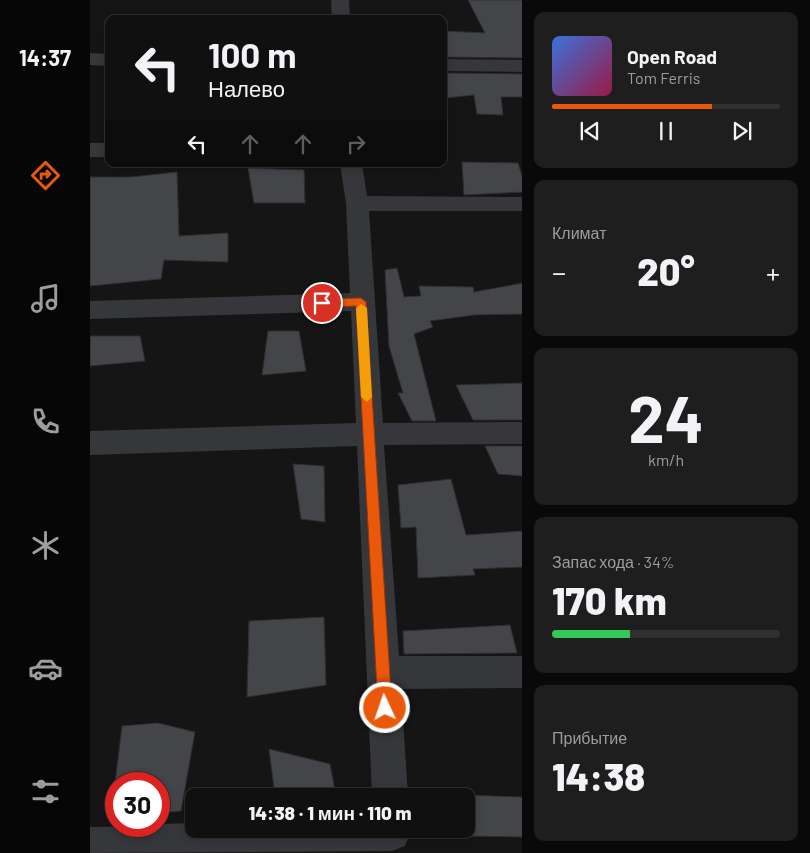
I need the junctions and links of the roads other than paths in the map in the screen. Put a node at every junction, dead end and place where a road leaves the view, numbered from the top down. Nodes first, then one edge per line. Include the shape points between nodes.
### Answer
1 (340, 0) edge
2 (341, 15) edge
3 (90, 60) edge
4 (105, 60) edge
5 (447, 65) edge
6 (522, 66) edge
7 (90, 150) edge
8 (105, 150) edge
9 (351, 167) edge
10 (357, 203) junction
11 (522, 204) edge
12 (361, 302) junction
13 (90, 310) edge
14 (522, 433) edge
15 (369, 434) junction
16 (90, 443) edge
17 (522, 672) edge
18 (383, 673) junction
19 (390, 788) edge
20 (393, 838) edge
21 (90, 846) edge

1 - 2 street
3 - 4 street
5 - 6 street
7 - 8 street
9 - 10 street
10 - 11 street
10 - 12 street
12 - 13 street
12 - 15 street
14 - 15 street
15 - 16 street
15 - 18 street
17 - 18 street
18 - 19 street
20 - 21 street

